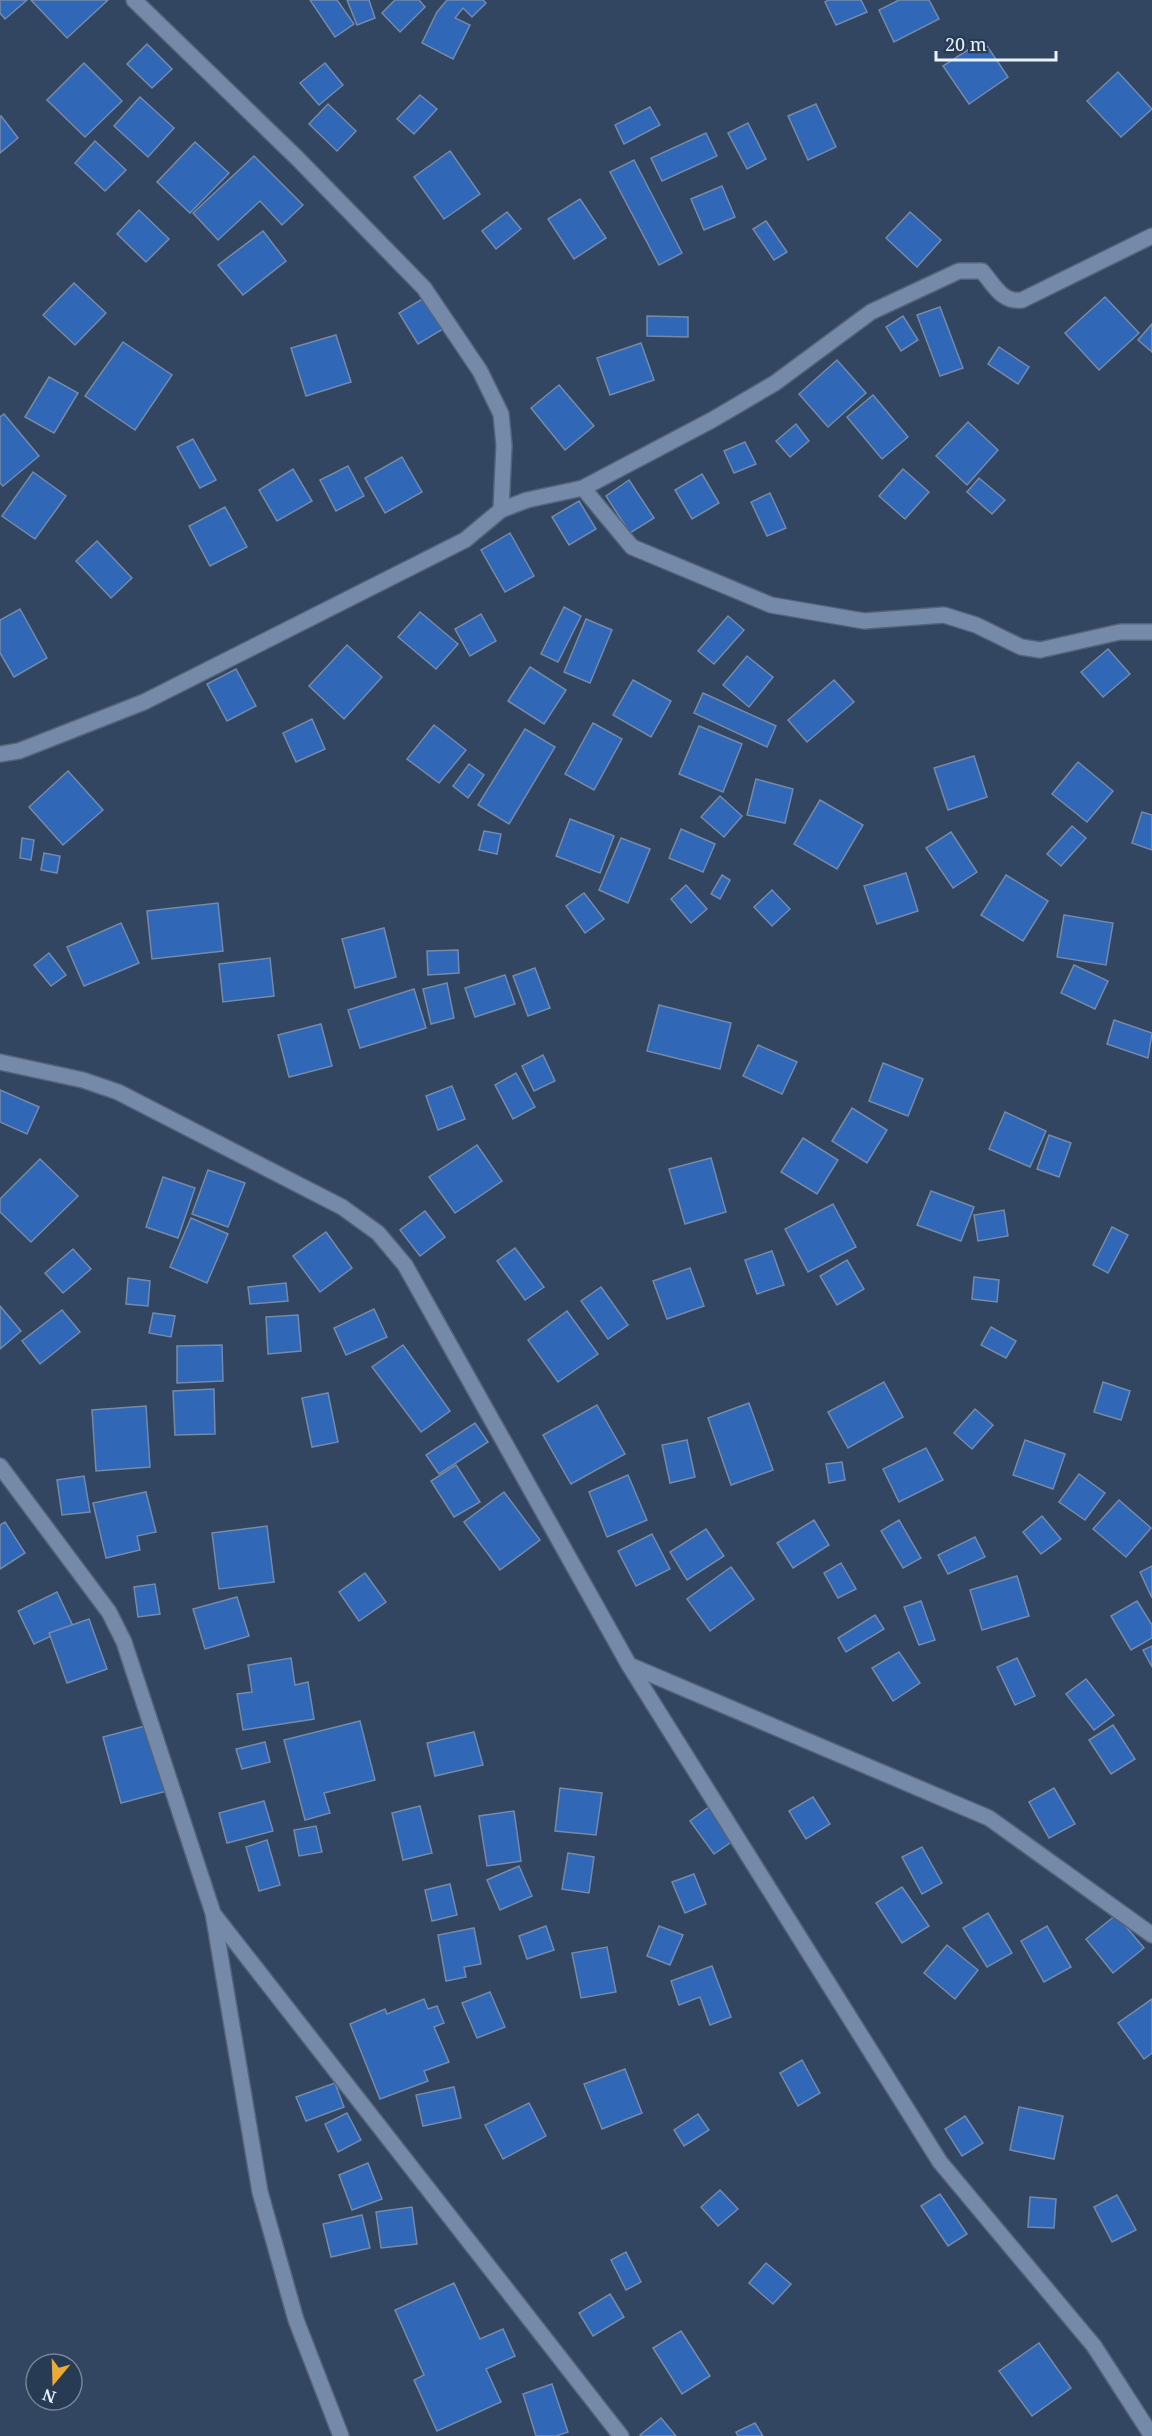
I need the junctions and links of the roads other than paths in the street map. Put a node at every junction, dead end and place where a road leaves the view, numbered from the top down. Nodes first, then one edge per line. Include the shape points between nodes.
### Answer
1 (134, 0) edge
2 (1152, 236) edge
3 (583, 488) junction
4 (501, 510) junction
5 (1152, 632) edge
6 (0, 754) edge
7 (0, 1062) edge
8 (0, 1466) edge
9 (629, 1665) junction
10 (213, 1913) junction
11 (1152, 1935) edge
12 (341, 2436) edge
13 (621, 2436) edge
14 (1152, 2436) edge

1 - 4 street via 424,288 480,371 501,414
2 - 3 street via 1022,300 1002,297 982,271 958,271 871,312 775,383
3 - 4 street via 526,500
3 - 5 street via 632,547 771,605 864,621 944,615 976,625 1021,647 1040,650 1120,632
4 - 6 street via 465,540 144,702 19,751
7 - 9 street via 83,1080 118,1092 342,1207 378,1233 405,1264
8 - 10 street via 109,1612 124,1642
9 - 11 street via 989,1818
9 - 14 street via 940,2162 1094,2346
10 - 12 street via 260,2192 296,2320
10 - 13 street

